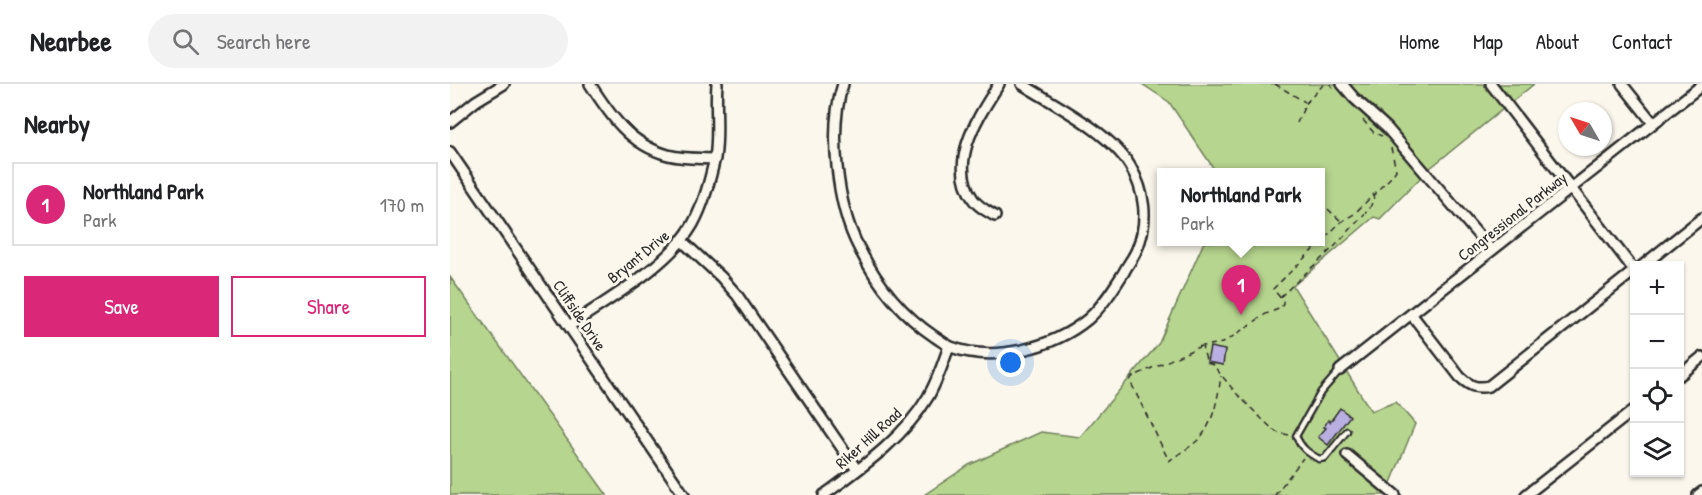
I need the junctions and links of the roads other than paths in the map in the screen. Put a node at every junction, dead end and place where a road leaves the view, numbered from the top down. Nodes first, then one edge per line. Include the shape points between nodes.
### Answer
1 (504, 84) edge
2 (590, 84) edge
3 (717, 84) edge
4 (843, 84) edge
5 (999, 84) edge
6 (1022, 84) edge
7 (1491, 84) edge
8 (1622, 84) edge
9 (1702, 85) edge
10 (1338, 87) edge
11 (450, 122) edge
12 (1653, 123) junction
13 (450, 152) edge
14 (714, 159) junction
15 (1571, 188) junction
16 (995, 216) dead end
17 (1702, 218) edge
18 (681, 240) junction
19 (1491, 250) junction
20 (1648, 261) edge
21 (1630, 264) edge
22 (1630, 274) edge
23 (1412, 315) junction
24 (569, 326) junction
25 (949, 346) junction
26 (1702, 357) edge
27 (1340, 370) joint
28 (1684, 372) edge
29 (1630, 414) edge
30 (1347, 431) dead end
31 (1347, 455) dead end
32 (858, 470) junction
33 (1702, 492) edge
34 (684, 495) edge
35 (824, 495) edge
36 (1395, 495) edge
37 (1526, 495) edge
38 (1698, 495) edge

1 - 11 street
2 - 14 street via 611,116 638,141 668,155
3 - 14 street, Bryant Drive
4 - 25 street via 837,115 838,173 844,208 856,242 894,301
5 - 16 street via 976,120 964,169 964,180 974,201
6 - 25 street via 1115,146 1140,185 1143,231 1116,286 1090,317 1063,336 1034,347 1003,352
7 - 15 street
8 - 12 street
9 - 12 street, Congressional Parkway
10 - 19 street via 1387,128
12 - 15 street, Congressional Parkway
13 - 24 street, Cliffside Drive
14 - 18 street, Bryant Drive via 704,198
15 - 19 street, Congressional Parkway
15 - 21 street
17 - 20 street
18 - 24 street, Bryant Drive via 648,271
18 - 32 street via 737,295
19 - 23 street, Congressional Parkway
22 - 23 street via 1489,386 1470,386 1460,377
23 - 27 street, Congressional Parkway
24 - 34 street, Cliffside Drive
25 - 32 street, Riker Hill Road via 940,373 913,419
26 - 28 street
27 - 30 lane via 1321,392 1296,436 1307,452 1319,459 1325,458
29 - 37 street
31 - 36 street
32 - 35 street, Riker Hill Road
33 - 38 street

